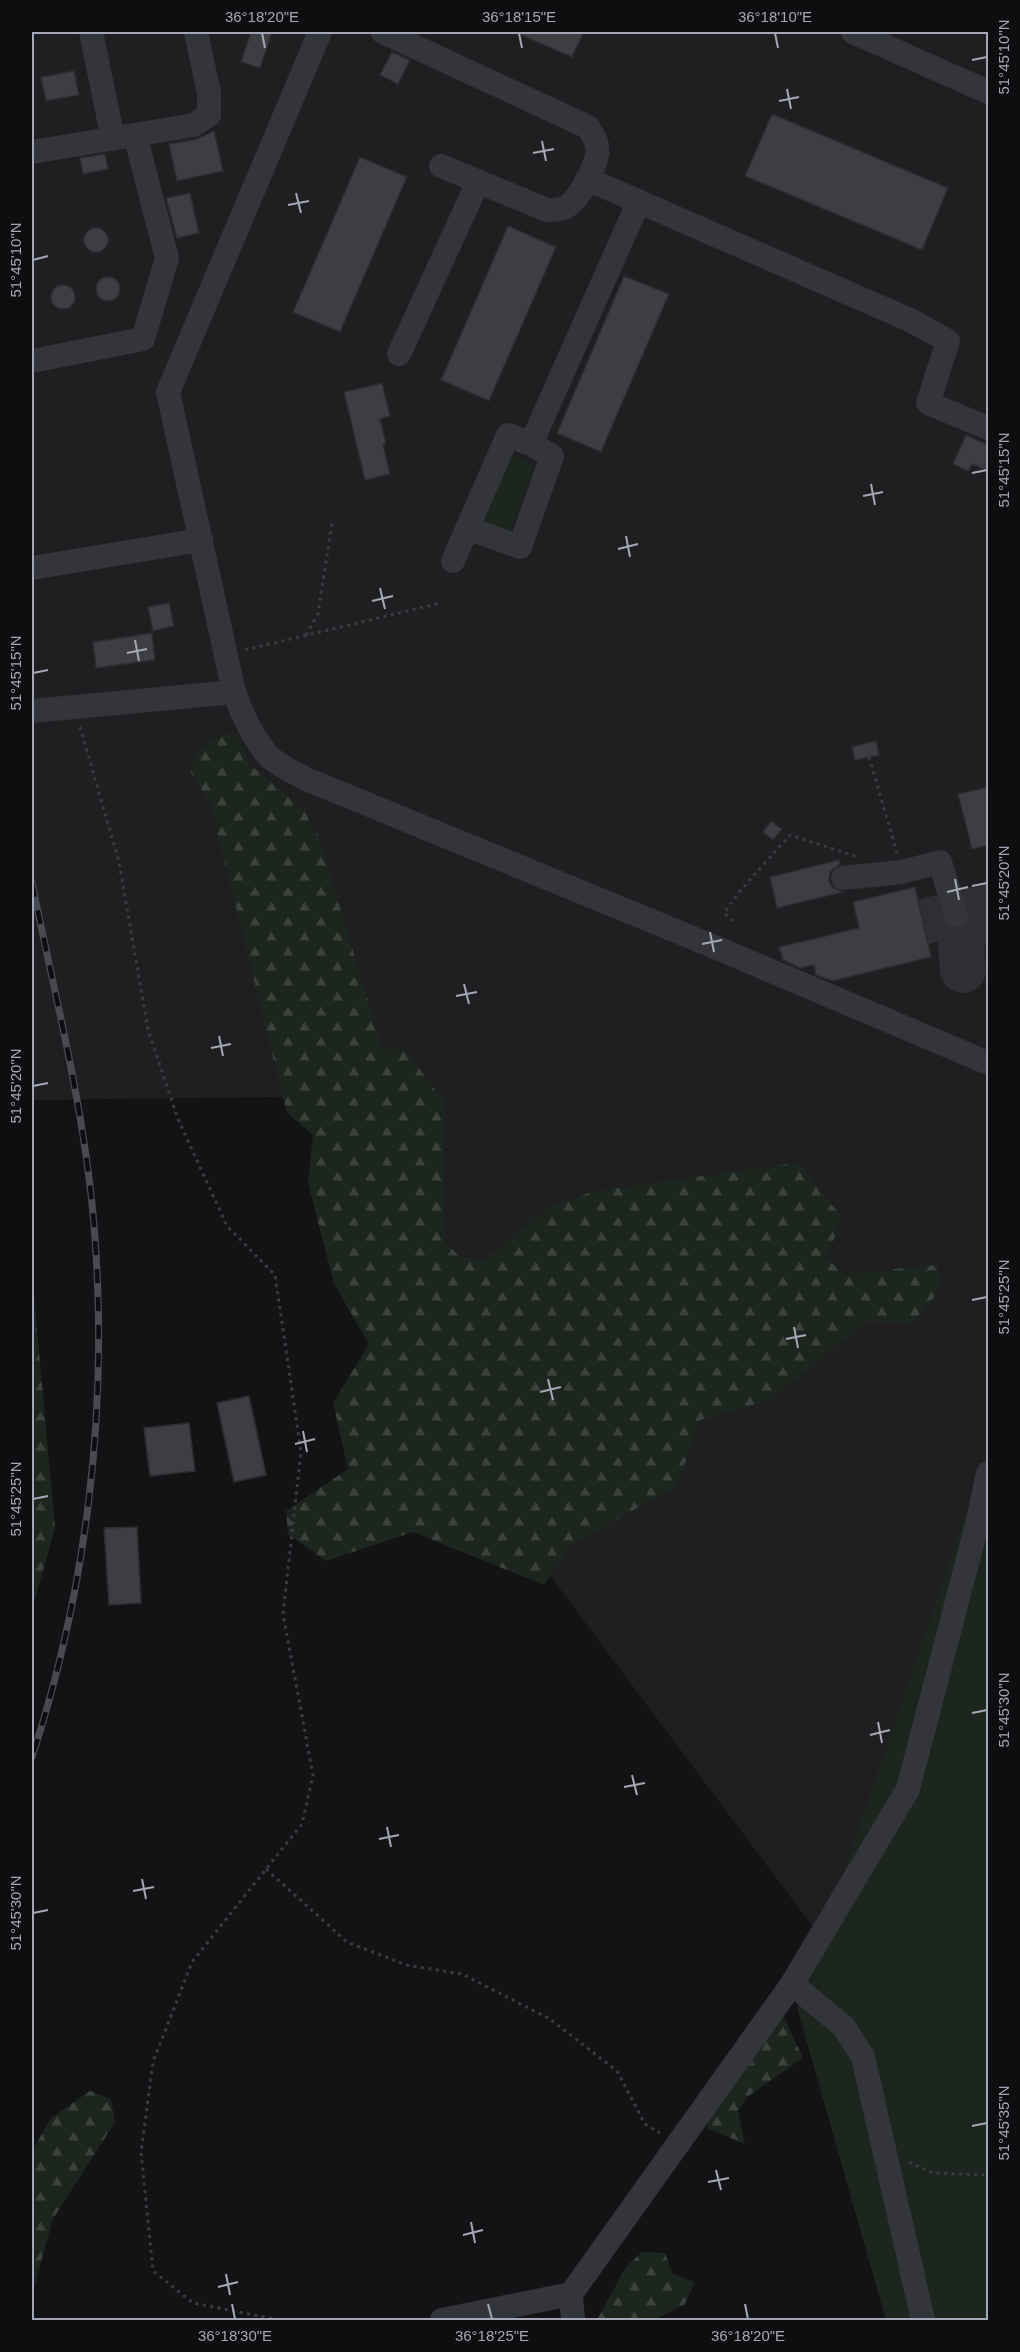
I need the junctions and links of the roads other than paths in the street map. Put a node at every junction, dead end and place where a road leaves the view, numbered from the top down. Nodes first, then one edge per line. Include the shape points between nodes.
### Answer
1 (91, 32) edge
2 (196, 32) edge
3 (320, 32) edge
4 (383, 32) edge
5 (853, 32) edge
6 (988, 92) edge
7 (124, 137) junction
8 (32, 152) edge
9 (441, 166) dead end
10 (587, 179) junction
11 (478, 182) junction
12 (639, 201) junction
13 (399, 354) dead end
14 (32, 361) edge
15 (988, 428) edge
16 (531, 444) junction
17 (467, 528) junction
18 (201, 540) junction
19 (453, 561) dead end
20 (32, 568) edge
21 (234, 692) junction
22 (32, 711) edge
23 (843, 878) dead end
24 (956, 915) dead end
25 (988, 1063) edge
26 (988, 1473) edge
27 (792, 1984) junction
28 (571, 2294) junction
29 (442, 2320) edge
30 (573, 2320) edge
31 (923, 2320) edge

1 - 7 lane
2 - 7 lane via 209,93 209,115 194,125
3 - 18 lane via 168,393
4 - 10 lane via 588,127 596,139 597,153
5 - 6 lane
7 - 8 lane
7 - 14 lane via 167,258 143,339
9 - 11 lane
10 - 11 lane via 575,201 564,208 547,210
10 - 12 lane
11 - 13 lane
12 - 15 lane via 910,320 948,341 928,403
12 - 16 lane
16 - 17 lane via 508,435
16 - 17 lane via 552,456 520,547
17 - 19 lane
18 - 20 lane
18 - 21 lane
21 - 22 lane
21 - 25 lane via 241,712 272,759 306,779
23 - 24 lane via 940,862
26 - 27 lane via 908,1789
27 - 28 lane
27 - 31 lane via 844,2027 863,2056
28 - 29 lane
28 - 30 lane

